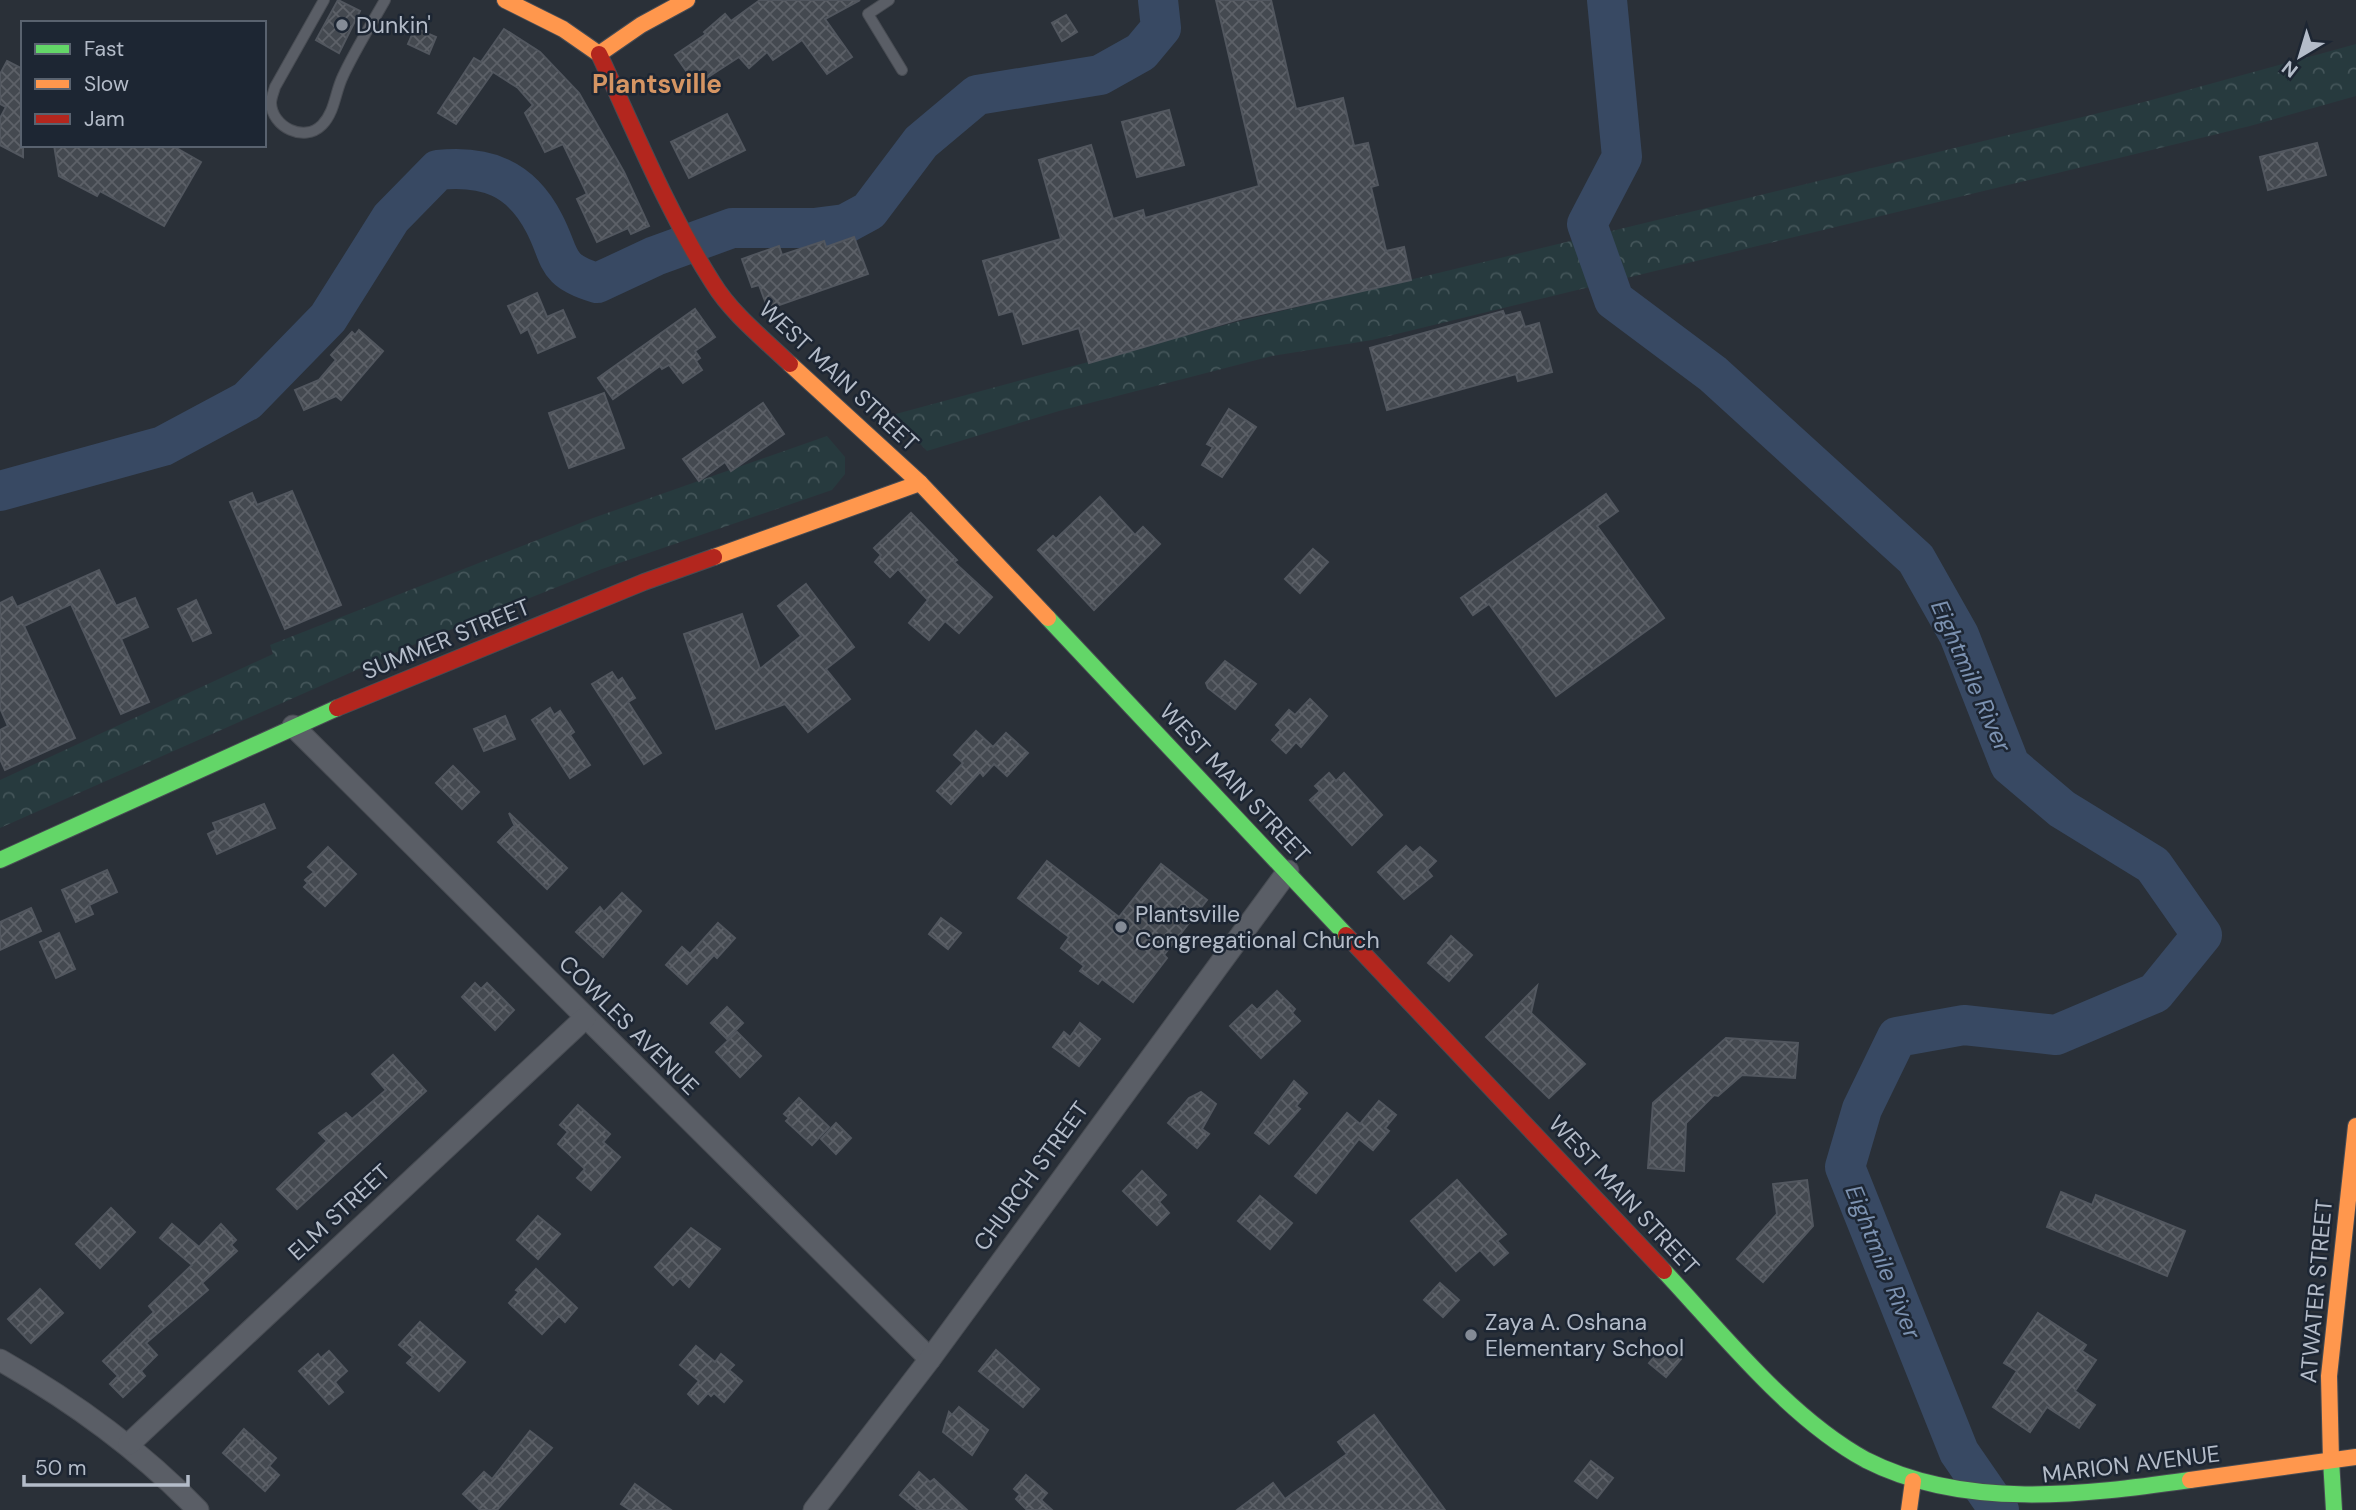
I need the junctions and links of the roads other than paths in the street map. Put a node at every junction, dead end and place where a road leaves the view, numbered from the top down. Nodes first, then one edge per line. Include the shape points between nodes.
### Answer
1 (324, 0) edge
2 (385, 0) edge
3 (505, 0) edge
4 (687, 0) edge
5 (889, 0) edge
6 (599, 54) junction
7 (902, 70) dead end
8 (920, 483) junction
9 (293, 726) junction
10 (0, 860) edge
11 (1287, 871) junction
12 (585, 1018) junction
13 (2356, 1126) edge
14 (930, 1359) junction
15 (0, 1360) edge
16 (130, 1444) junction
17 (2356, 1457) edge
18 (2331, 1460) junction
19 (1913, 1481) junction
20 (198, 1510) edge
21 (814, 1510) edge
22 (1909, 1510) edge
23 (2334, 1510) edge

1 - 2 lane via 271,102 276,119 299,133 313,132 329,116 344,73
3 - 6 main road via 563,29
4 - 6 main road
5 - 7 lane via 867,14
6 - 8 main road, WEST MAIN STREET via 682,230 714,285 755,331
8 - 9 main road, SUMMER STREET via 644,582
8 - 11 main road, WEST MAIN STREET
9 - 10 main road, SUMMER STREET
9 - 12 street, COWLES AVENUE
11 - 14 street, CHURCH STREET
11 - 19 main road, WEST MAIN STREET via 1791,1405 1868,1461
12 - 14 street, COWLES AVENUE
12 - 16 street, ELM STREET
13 - 18 main road, ATWATER STREET via 2329,1376
14 - 21 street, CHURCH STREET
15 - 16 street via 58,1393
16 - 20 street
17 - 18 main road, MARION AVENUE
18 - 19 main road, MARION AVENUE via 2113,1492 2010,1498
18 - 23 main road, ATWATER STREET
19 - 22 main road

